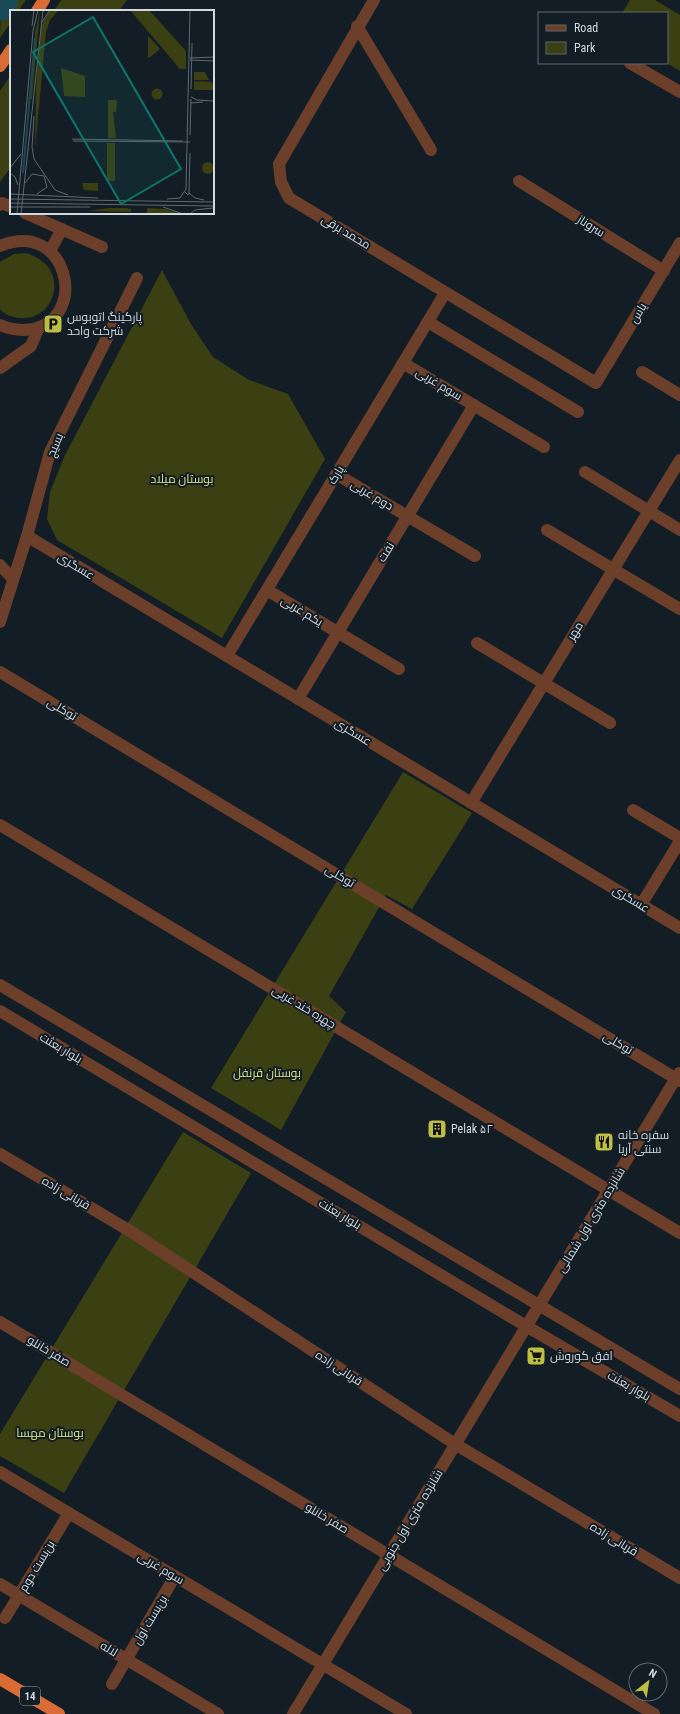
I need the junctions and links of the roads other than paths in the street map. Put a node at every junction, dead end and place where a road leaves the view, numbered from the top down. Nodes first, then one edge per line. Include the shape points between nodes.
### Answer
1 (44, 0) edge
2 (374, 0) edge
3 (38, 10) edge
4 (357, 26) junction
5 (10, 51) edge
6 (632, 64) edge
7 (0, 66) edge
8 (680, 92) edge
9 (431, 150) dead end
10 (519, 181) dead end
11 (0, 205) edge
12 (10, 207) edge
13 (27, 214) edge
14 (62, 229) junction
15 (680, 243) edge
16 (0, 246) edge
17 (102, 247) dead end
18 (50, 251) junction
19 (664, 271) junction
20 (137, 278) dead end
21 (445, 293) junction
22 (428, 322) junction
23 (0, 325) edge
24 (39, 327) junction
25 (403, 363) junction
26 (0, 368) edge
27 (642, 372) dead end
28 (596, 383) joint
29 (680, 395) edge
30 (474, 405) junction
31 (578, 412) dead end
32 (544, 447) dead end
33 (680, 460) edge
34 (585, 472) dead end
35 (336, 474) junction
36 (649, 511) junction
37 (407, 516) junction
38 (548, 530) dead end
39 (680, 530) edge
40 (27, 536) junction
41 (475, 556) dead end
42 (0, 565) edge
43 (613, 569) junction
44 (13, 579) junction
45 (267, 590) junction
46 (680, 609) edge
47 (0, 622) edge
48 (338, 632) junction
49 (477, 643) dead end
50 (227, 656) junction
51 (399, 669) dead end
52 (0, 672) edge
53 (544, 683) junction
54 (298, 699) junction
55 (610, 723) dead end
56 (471, 803) junction
57 (633, 810) dead end
58 (0, 825) edge
59 (680, 839) edge
60 (641, 905) junction
61 (680, 928) edge
62 (0, 985) edge
63 (0, 1011) edge
64 (679, 1077) edge
65 (0, 1154) edge
66 (608, 1190) junction
67 (680, 1233) edge
68 (539, 1306) junction
69 (0, 1322) edge
70 (526, 1326) junction
71 (680, 1390) edge
72 (680, 1416) edge
73 (455, 1444) junction
74 (0, 1472) edge
75 (69, 1513) junction
76 (388, 1556) junction
77 (176, 1576) junction
78 (680, 1578) edge
79 (0, 1584) edge
80 (19, 1596) junction
81 (5, 1618) dead end
82 (126, 1660) junction
83 (322, 1665) junction
84 (0, 1679) edge
85 (112, 1684) dead end
86 (59, 1714) edge
87 (218, 1714) edge
88 (292, 1714) edge
89 (406, 1714) edge
90 (654, 1714) edge

1 - 3 highway
2 - 4 street, محمد برقی
4 - 9 street
4 - 21 street, محمد برقی via 279,164 281,182 289,198
5 - 7 highway
6 - 8 street
10 - 19 street, سروناز
11 - 12 street via 2,203
13 - 14 street
14 - 17 street
14 - 18 street
15 - 19 street, یاس
16 - 18 street via 24,241 38,244
18 - 24 street via 63,270 66,293 61,307 52,319
19 - 28 street, یاس
20 - 40 street, بسیج via 50,452
21 - 22 street, پارک
21 - 28 street, محمد برقی
22 - 25 street, پارک
22 - 31 street
23 - 24 street via 24,331
24 - 26 street via 31,346
25 - 30 street, سوم غربی
25 - 35 street, پارک
27 - 29 street
30 - 32 street, سوم غربی
30 - 37 street, نفت
33 - 36 street, مهر
34 - 36 street
35 - 37 street, دوم غربی
35 - 45 street, پارک
36 - 39 street
36 - 43 street, مهر
37 - 41 street, دوم غربی
37 - 48 street, نفت
38 - 43 street
40 - 44 street, بسیج
40 - 50 street, عسگری
42 - 44 street
43 - 46 street
43 - 53 street, مهر
44 - 47 street, بسیج
45 - 48 street, یکم غربی
45 - 50 street, پارک
48 - 51 street, یکم غربی
48 - 54 street, نفت
49 - 53 street
50 - 54 street, عسگری
52 - 64 street, توکلی
53 - 55 street
53 - 56 street, مهر
54 - 56 street, عسگری
56 - 60 street, عسگری
57 - 59 street
58 - 66 street, چهره خند غربی
59 - 60 street
60 - 61 street, عسگری
62 - 68 street, بلوار بعثت
63 - 70 street, بلوار بعثت
64 - 66 street, شانزده متری اول شمالی
65 - 73 street, قربانی زاده via 130,1231
66 - 67 street, چهره خند غربی
66 - 68 street, شانزده متری اول شمالی
68 - 70 street, شانزده متری اول شمالی
68 - 71 street, بلوار بعثت
69 - 76 street, صفر خانلو
70 - 72 street, بلوار بعثت
70 - 73 street, شانزده متری اول جنوبی
73 - 76 street, شانزده متری اول جنوبی
73 - 78 street, قربانی زاده
74 - 75 street, سوم غربی
75 - 77 street, سوم غربی
75 - 80 street, بن‌بست دوم
76 - 83 street, شانزده متری اول جنوبی
76 - 90 street, صفر خانلو
77 - 82 street, بن‌بست اول
77 - 83 street, سوم غربی
79 - 80 street, لاله
80 - 81 street, بن‌بست دوم
80 - 82 street, لاله
82 - 85 street, بن‌بست اول
82 - 87 street, لاله
83 - 88 street, شانزده متری اول جنوبی
83 - 89 street, سوم غربی
84 - 86 highway, 14

